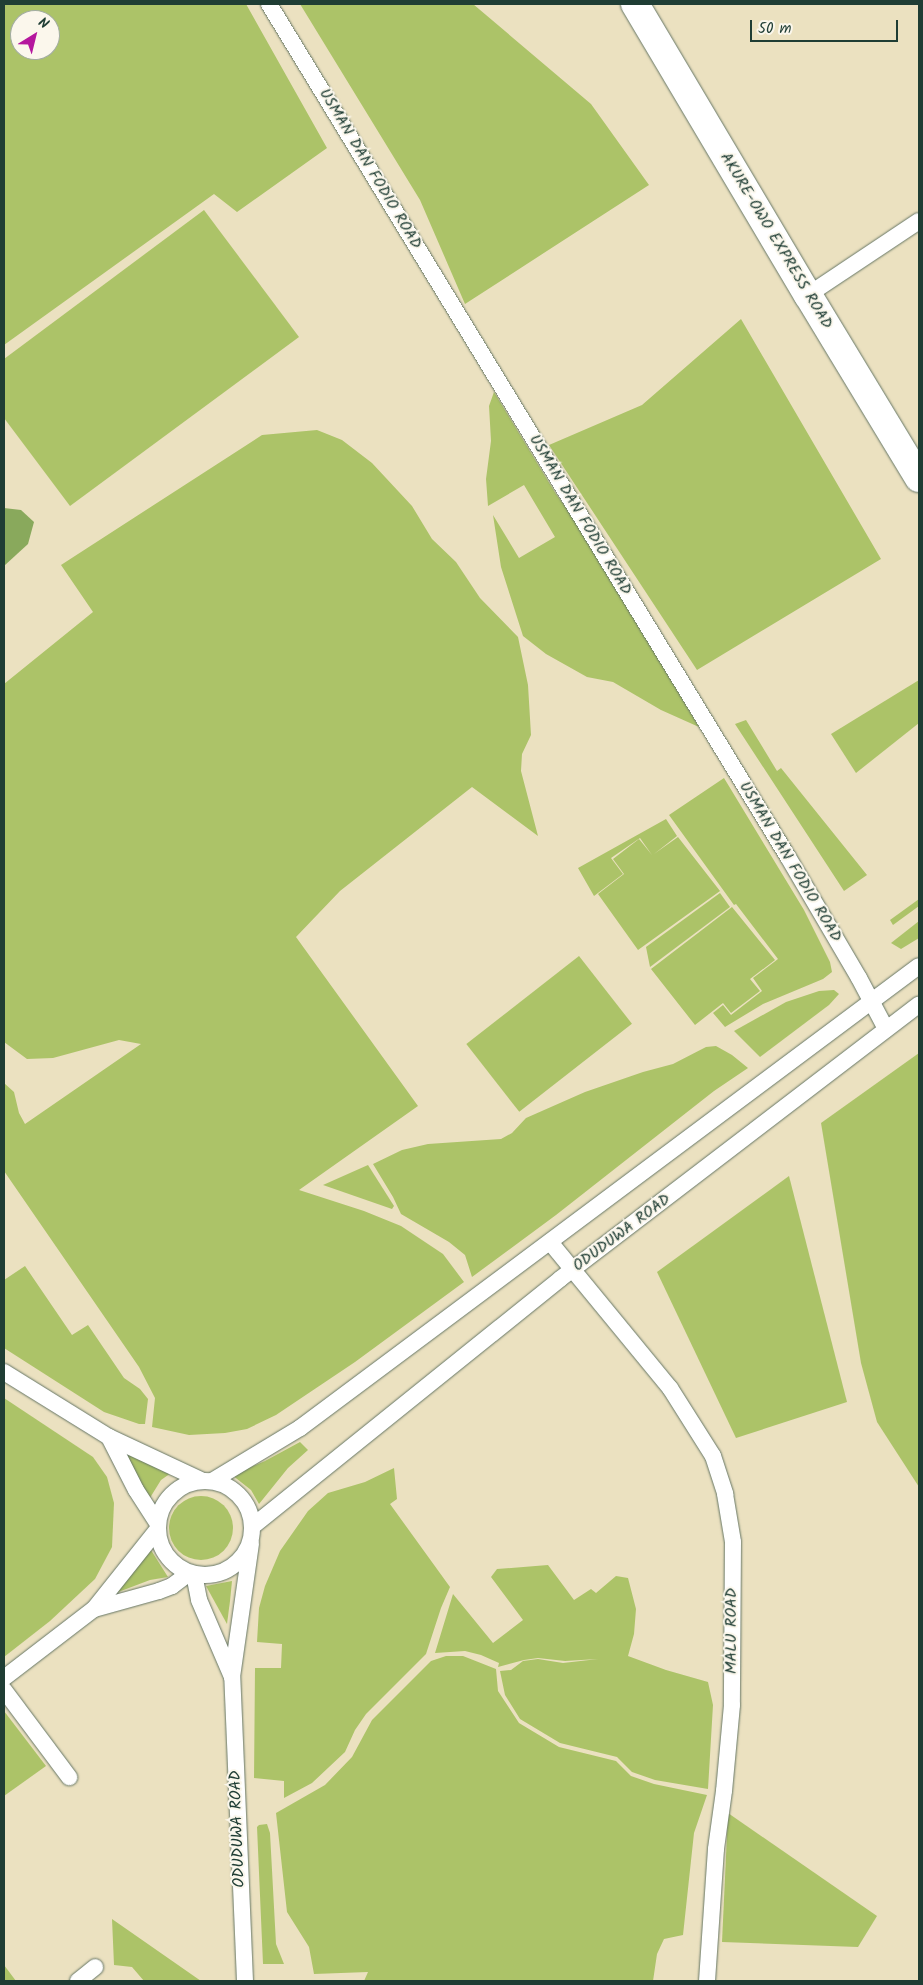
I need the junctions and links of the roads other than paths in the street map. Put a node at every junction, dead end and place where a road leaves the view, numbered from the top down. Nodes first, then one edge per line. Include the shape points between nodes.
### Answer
1 (269, 4) edge
2 (636, 4) edge
3 (919, 222) edge
4 (808, 295) junction
5 (919, 478) edge
6 (919, 966) edge
7 (871, 1002) junction
8 (919, 1005) edge
9 (886, 1030) junction
10 (550, 1242) junction
11 (572, 1270) junction
12 (4, 1372) edge
13 (109, 1437) junction
14 (207, 1480) junction
15 (253, 1526) junction
16 (158, 1527) junction
17 (251, 1543) junction
18 (191, 1573) junction
19 (94, 1609) junction
20 (232, 1677) junction
21 (4, 1678) edge
22 (4, 1690) edge
23 (68, 1778) dead end
24 (95, 1967) dead end
25 (78, 1981) edge
26 (245, 1981) edge
27 (707, 1981) edge

1 - 7 street, USMAN DAN FODIO ROAD via 788,857
2 - 4 highway, AKURE-OWO EXPRESS ROAD
3 - 4 street
4 - 5 highway, AKURE-OWO EXPRESS ROAD
6 - 7 street
7 - 9 street, USMAN DAN FODIO ROAD
7 - 10 street
8 - 9 street, ODUDUWA ROAD
9 - 11 street, ODUDUWA ROAD
10 - 11 street, MALU ROAD
10 - 14 street via 300,1428
11 - 15 street, ODUDUWA ROAD
11 - 27 street, MALU ROAD via 670,1388 713,1456 725,1494 732,1542 732,1705 716,1850
12 - 13 street
13 - 14 street
13 - 16 street
14 - 15 street via 228,1486 241,1496 250,1510
14 - 16 street via 185,1484 171,1494 162,1508
15 - 17 street
16 - 18 street via 162,1549 174,1564
16 - 19 street
17 - 18 street via 242,1558 228,1570 212,1575
17 - 20 street
18 - 19 street via 159,1591
18 - 20 street
19 - 21 street
20 - 26 street, ODUDUWA ROAD
22 - 23 street
24 - 25 street

